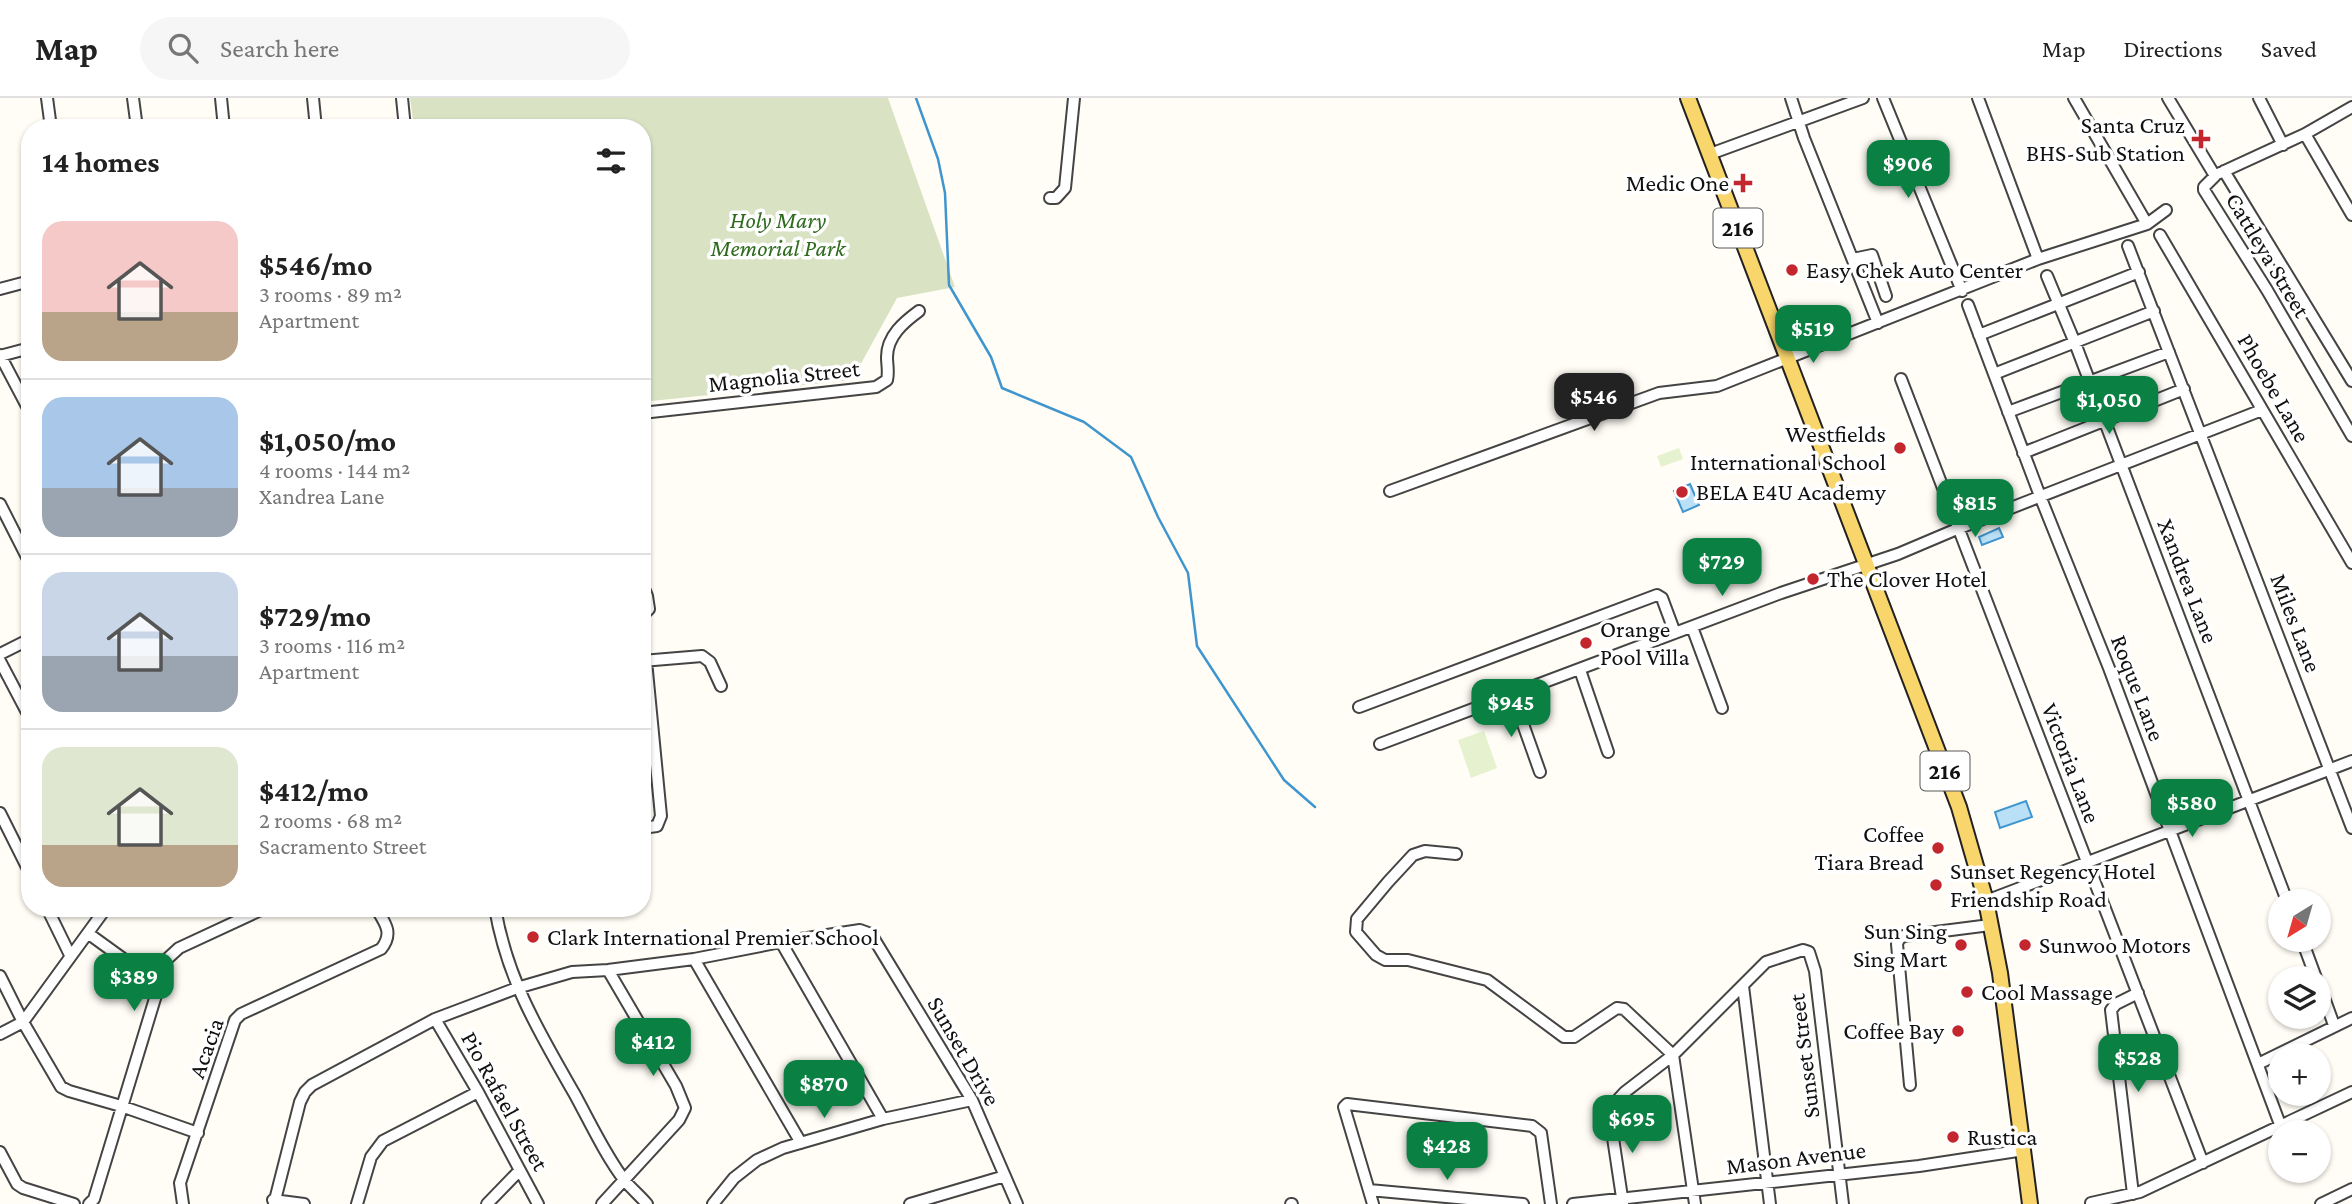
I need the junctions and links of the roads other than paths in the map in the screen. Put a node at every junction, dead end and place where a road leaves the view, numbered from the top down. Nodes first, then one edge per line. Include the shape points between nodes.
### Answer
1 (47, 98) edge
2 (133, 98) edge
3 (220, 98) edge
4 (313, 98) edge
5 (402, 98) edge
6 (1074, 98) edge
7 (1688, 98) edge
8 (1791, 98) edge
9 (1863, 98) edge
10 (1883, 98) edge
11 (1978, 98) edge
12 (2074, 98) edge
13 (2168, 98) edge
14 (2259, 98) edge
15 (2352, 107) edge
16 (50, 119) edge
17 (136, 119) edge
18 (223, 119) edge
19 (315, 119) edge
20 (404, 119) edge
21 (1798, 120) junction
22 (2305, 134) junction
23 (2283, 145) junction
24 (1710, 154) junction
25 (2220, 174) junction
26 (1049, 198) dead end
27 (2165, 210) dead end
28 (2352, 215) edge
29 (2147, 224) junction
30 (2160, 235) dead end
31 (2128, 246) dead end
32 (1853, 259) junction
33 (2038, 259) junction
34 (2139, 272) junction
35 (2047, 276) dead end
36 (21, 282) edge
37 (1, 285) edge
38 (1962, 290) junction
39 (1886, 296) junction
40 (1871, 301) junction
41 (2058, 304) junction
42 (1968, 305) dead end
43 (919, 311) dead end
44 (2154, 311) junction
45 (1896, 316) junction
46 (1878, 323) junction
47 (1979, 335) junction
48 (2075, 343) junction
49 (21, 350) edge
50 (2169, 352) junction
51 (0, 356) edge
52 (1788, 358) junction
53 (1994, 374) junction
54 (1900, 379) dead end
55 (2352, 380) edge
56 (2090, 382) junction
57 (2184, 389) junction
58 (21, 395) edge
59 (2262, 410) junction
60 (651, 412) edge
61 (2008, 412) junction
62 (2105, 421) junction
63 (2200, 433) junction
64 (2352, 436) edge
65 (2023, 453) junction
66 (2121, 464) junction
67 (1390, 491) dead end
68 (2040, 496) junction
69 (0, 504) edge
70 (1957, 528) junction
71 (21, 545) edge
72 (2352, 563) edge
73 (1866, 566) junction
74 (1692, 627) junction
75 (1675, 633) junction
76 (21, 644) edge
77 (0, 654) edge
78 (651, 660) edge
79 (0, 661) edge
80 (1580, 670) junction
81 (720, 686) dead end
82 (1513, 696) junction
83 (21, 701) edge
84 (1359, 707) dead end
85 (1722, 708) dead end
86 (651, 725) edge
87 (1380, 744) dead end
88 (1608, 752) dead end
89 (2352, 761) edge
90 (2330, 770) junction
91 (1540, 772) dead end
92 (2248, 801) junction
93 (0, 813) edge
94 (651, 827) edge
95 (2352, 828) edge
96 (2169, 831) junction
97 (1456, 854) dead end
98 (21, 855) edge
99 (2088, 863) junction
100 (2282, 889) edge
101 (1986, 901) junction
102 (51, 917) edge
103 (100, 917) edge
104 (246, 917) edge
105 (381, 917) edge
106 (496, 917) edge
107 (1990, 925) junction
108 (89, 934) junction
109 (781, 942) junction
110 (70, 955) junction
111 (694, 959) junction
112 (608, 970) junction
113 (0, 976) edge
114 (158, 984) junction
115 (1743, 986) junction
116 (517, 988) junction
117 (2138, 993) junction
118 (2331, 1017) edge
119 (2352, 1018) edge
120 (435, 1019) junction
121 (23, 1023) junction
122 (2334, 1025) junction
123 (0, 1034) edge
124 (1672, 1055) junction
125 (2258, 1064) junction
126 (1910, 1085) dead end
127 (478, 1092) junction
128 (2352, 1092) edge
129 (972, 1100) junction
130 (121, 1106) junction
131 (883, 1119) junction
132 (2278, 1120) edge
133 (2295, 1120) edge
134 (198, 1133) junction
135 (2268, 1133) edge
136 (801, 1143) junction
137 (2024, 1150) junction
138 (0, 1152) edge
139 (2203, 1163) junction
140 (519, 1171) junction
141 (1839, 1174) junction
142 (1005, 1176) junction
143 (624, 1180) junction
144 (1768, 1182) junction
145 (2352, 1189) edge
146 (1369, 1191) junction
147 (1693, 1191) junction
148 (2133, 1194) junction
149 (1622, 1201) edge
150 (273, 1202) edge
151 (2091, 1203) edge
152 (74, 1204) edge
153 (89, 1204) edge
154 (183, 1204) edge
155 (304, 1204) edge
156 (357, 1204) edge
157 (487, 1204) edge
158 (538, 1204) edge
159 (602, 1204) edge
160 (647, 1204) edge
161 (713, 1204) edge
162 (909, 1204) edge
163 (1017, 1204) edge
164 (1373, 1204) edge
165 (1523, 1204) edge
166 (1551, 1204) edge
167 (1573, 1204) edge
168 (1695, 1204) edge
169 (1770, 1204) edge
170 (1843, 1204) edge
171 (2030, 1204) edge
172 (2321, 1204) edge

1 - 16 street
2 - 17 street
3 - 18 street
4 - 19 street
5 - 20 street
6 - 26 street via 1065,188 1056,198
7 - 24 main road, 216
8 - 21 street
9 - 21 street
10 - 38 street
11 - 33 street
12 - 29 street
13 - 25 street, Cattleya Street
14 - 23 street
15 - 22 street
21 - 24 street
21 - 32 street
22 - 23 street
22 - 28 street
23 - 25 street
24 - 52 main road, 216
25 - 55 street
25 - 64 street, Cattleya Street via 2204,190
27 - 29 street
29 - 33 street
30 - 59 street, Phoebe Lane
31 - 34 street, Miles Lane
32 - 39 street via 1872,255
32 - 40 street
33 - 38 street
34 - 41 street
34 - 44 street, Miles Lane
35 - 41 street, Xandrea Lane
36 - 37 street
38 - 45 street
39 - 40 street
39 - 45 street
40 - 46 street
41 - 47 street
41 - 48 street, Xandrea Lane
42 - 47 street, Roque Lane
43 - 60 street, Magnolia Street via 892,337 883,385
44 - 48 street
44 - 50 street, Miles Lane
45 - 46 street
46 - 52 street
47 - 53 street, Roque Lane
48 - 53 street
48 - 56 street, Xandrea Lane
49 - 51 street
50 - 56 street
50 - 57 street, Miles Lane
51 - 58 street
52 - 67 street via 1709,388 1659,394
52 - 73 main road, 216
53 - 61 street, Roque Lane
54 - 70 street, Victoria Lane
56 - 61 street
56 - 62 street, Xandrea Lane
57 - 62 street
57 - 63 street, Miles Lane
59 - 63 street
59 - 72 street, Phoebe Lane
61 - 65 street, Roque Lane
62 - 65 street
62 - 66 street, Xandrea Lane
63 - 66 street
63 - 90 street, Miles Lane
65 - 68 street, Roque Lane
66 - 68 street
66 - 92 street, Xandrea Lane
68 - 70 street
68 - 96 street, Roque Lane
69 - 71 street
70 - 73 street
70 - 99 street, Victoria Lane
73 - 74 street
73 - 101 main road, 216 via 1959,807
74 - 75 street
74 - 85 street
75 - 80 street
75 - 84 street via 1657,595
76 - 77 street
78 - 81 street via 702,656 710,662
79 - 83 street
80 - 82 street
80 - 88 street
82 - 87 street
82 - 91 street
86 - 94 street via 661,816 657,826
89 - 90 street
90 - 92 street
90 - 95 street, Miles Lane
92 - 96 street
92 - 100 street, Xandrea Lane
93 - 98 street
96 - 99 street
96 - 125 street, Roque Lane
97 - 124 street via 1425,851 1413,855 1372,900 1355,925 1376,955 1487,980 1564,1037 1574,1037 1617,1008 1624,1009
99 - 101 street
99 - 117 street, Victoria Lane
101 - 107 main road, 216
102 - 110 street
103 - 108 street
104 - 114 street via 179,948 164,965
105 - 134 street, Acacia via 389,930 381,949 241,1014 232,1027
106 - 116 street
107 - 126 street via 1899,939
107 - 137 main road, 216
108 - 110 street
108 - 114 street
109 - 111 street
109 - 129 street, Sunset Drive via 860,930 871,934
109 - 131 street
110 - 121 street
111 - 112 street
111 - 136 street
112 - 116 street via 572,972
112 - 143 street via 685,1108
113 - 121 street
114 - 130 street
115 - 124 street
115 - 141 street, Sunset Street via 1766,962 1809,952
115 - 144 street
116 - 120 street
116 - 143 street
117 - 139 street, Victoria Lane
117 - 148 street via 2111,1010
118 - 122 street
119 - 122 street
120 - 127 street, Pio Rafael Street
120 - 150 street via 305,1092
121 - 123 street
121 - 130 street via 61,1087
122 - 125 street
124 - 147 street
124 - 149 street via 1614,1105 1610,1118
125 - 132 street, Roque Lane
127 - 140 street, Pio Rafael Street
127 - 156 street via 383,1141 371,1157
128 - 133 street
129 - 131 street
129 - 142 street, Sunset Drive
130 - 134 street
130 - 153 street
131 - 136 street
134 - 154 street, Acacia via 180,1183
135 - 139 street
136 - 161 street via 757,1160 734,1178
137 - 141 street, Mason Avenue
137 - 171 main road, 216
138 - 152 street via 17,1184
139 - 148 street
140 - 157 street
140 - 158 street, Pio Rafael Street
141 - 144 street, Mason Avenue
141 - 170 street, Sunset Street
142 - 162 street
142 - 163 street, Sunset Drive
143 - 159 street
143 - 160 street
144 - 147 street, Mason Avenue
144 - 169 street
145 - 172 street
146 - 164 street
146 - 165 street
146 - 166 street via 1344,1107 1347,1104 1532,1126 1541,1133
147 - 149 street, Mason Avenue
147 - 168 street
148 - 151 street
149 - 167 street, Mason Avenue
150 - 155 street

